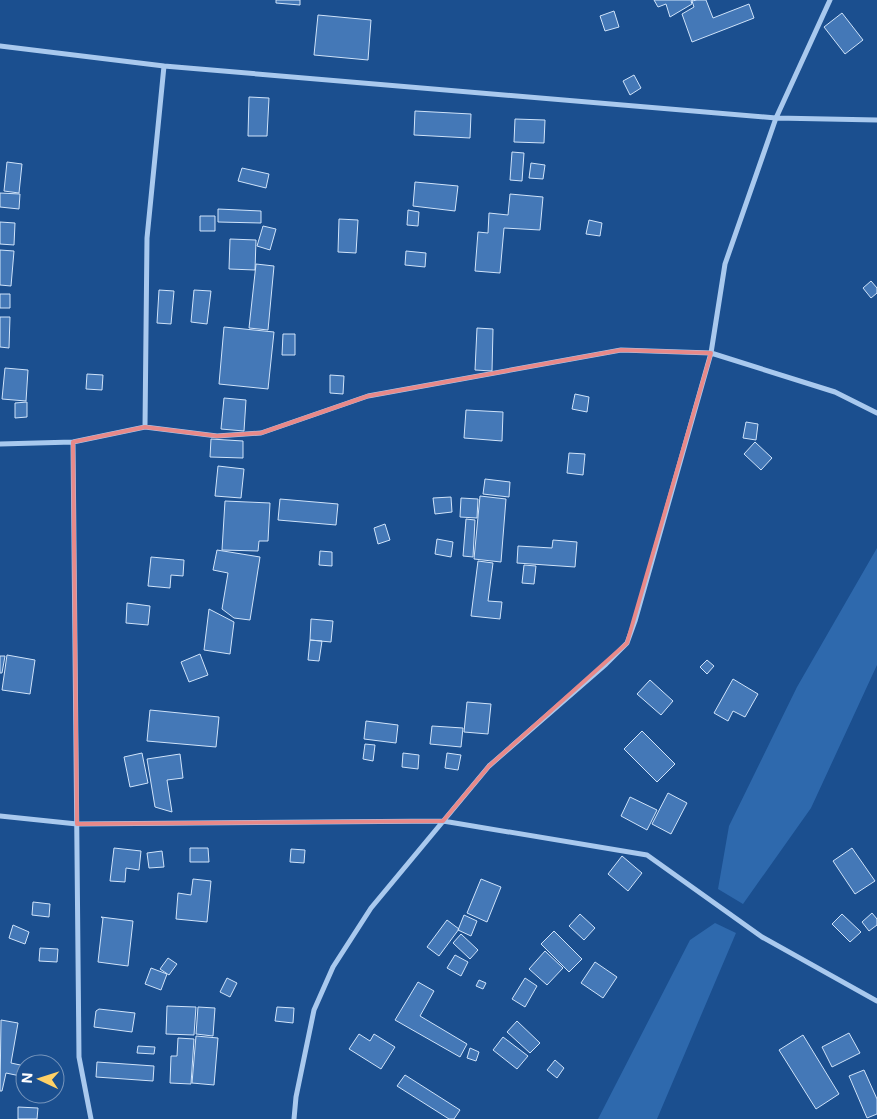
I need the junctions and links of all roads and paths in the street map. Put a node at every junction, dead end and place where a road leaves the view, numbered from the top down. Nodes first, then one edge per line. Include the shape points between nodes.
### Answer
1 (830, 0) edge
2 (0, 46) edge
3 (164, 66) junction
4 (776, 118) junction
5 (877, 120) edge
6 (711, 353) junction
7 (877, 413) edge
8 (145, 427) junction
9 (73, 442) junction
10 (0, 444) edge
11 (0, 816) edge
12 (443, 821) junction
13 (77, 824) junction
14 (877, 1001) edge
15 (91, 1119) edge
16 (294, 1119) edge

1 - 4 street
2 - 3 street
3 - 4 street
3 - 8 street via 146,238
4 - 5 street
4 - 6 street via 726,264
6 - 7 street via 835,392
6 - 8 street via 620,350 368,396 261,433 217,436
6 - 12 street via 627,643 489,766
8 - 9 street
9 - 10 street
9 - 13 street
11 - 13 street
12 - 13 street
12 - 14 street via 647,855 762,937
12 - 16 street via 371,908 333,967 314,1010
13 - 15 street via 79,1057

